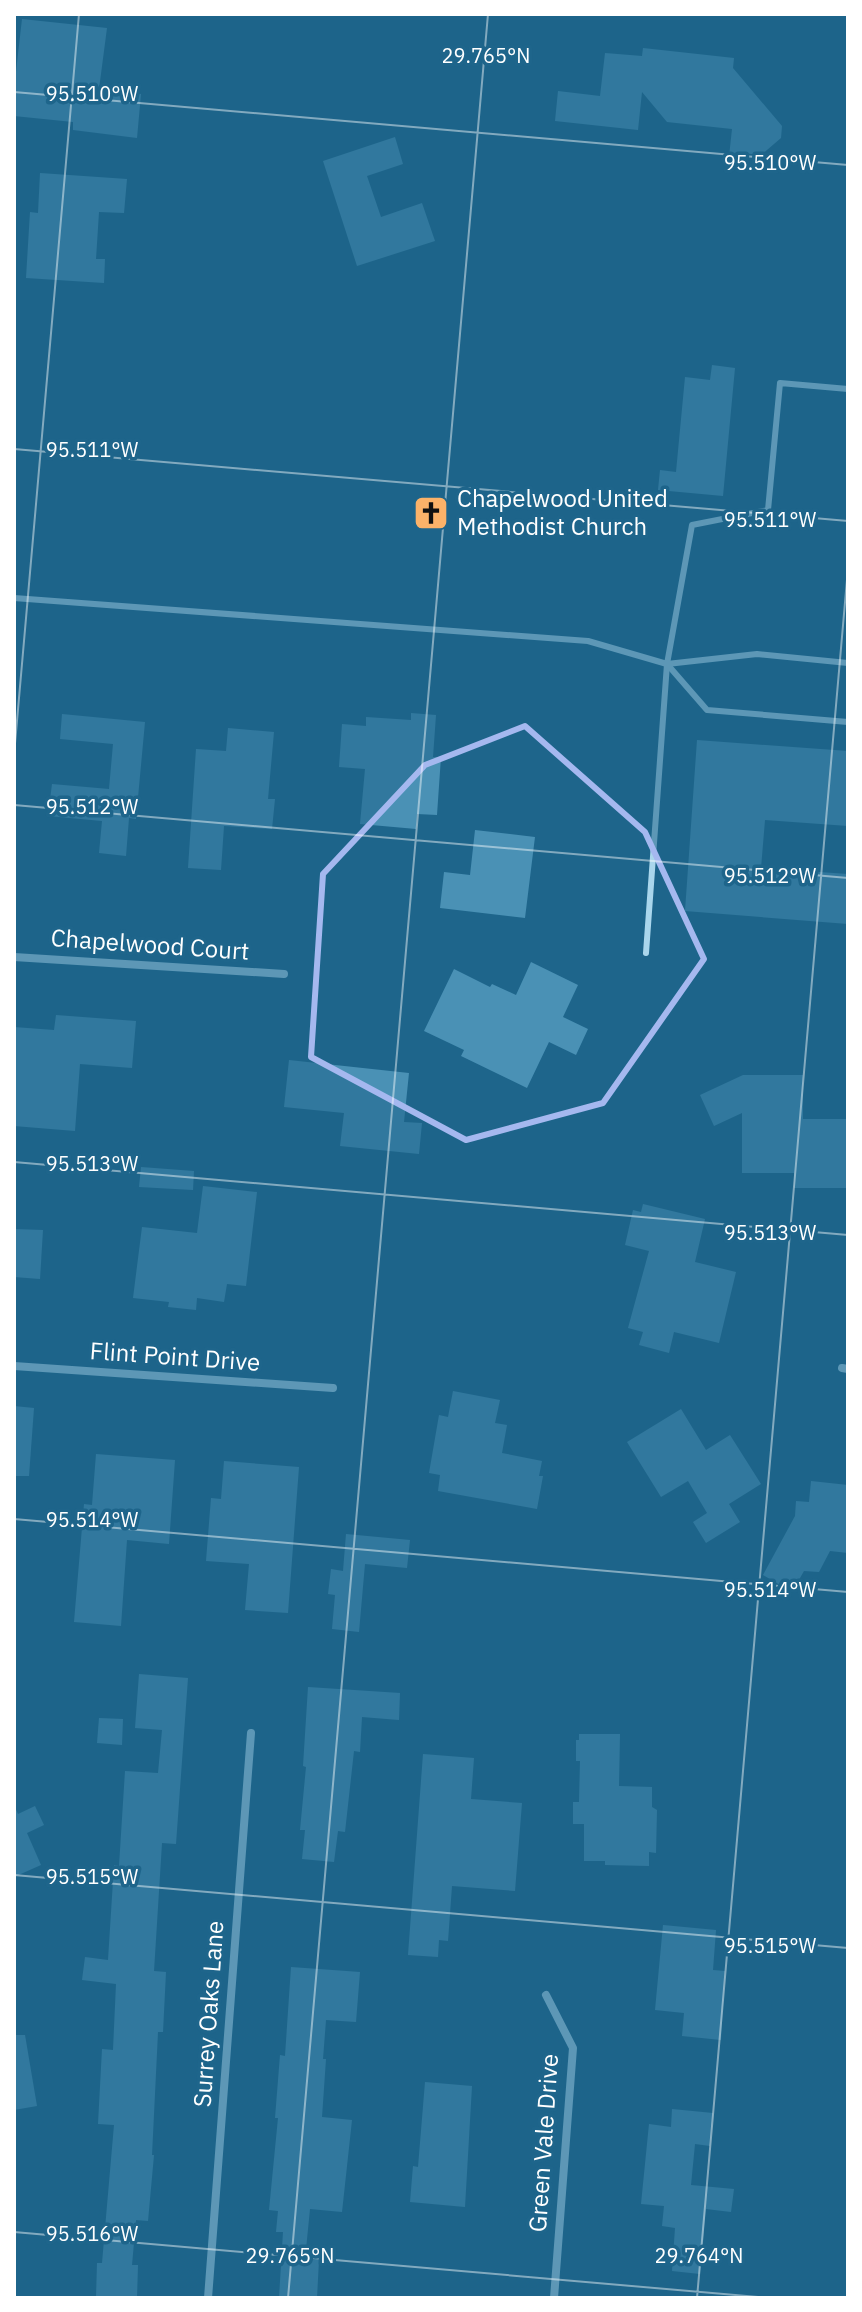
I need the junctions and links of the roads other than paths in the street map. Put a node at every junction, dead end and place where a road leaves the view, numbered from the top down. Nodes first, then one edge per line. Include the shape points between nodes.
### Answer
1 (848, 389) edge
2 (14, 598) edge
3 (848, 663) edge
4 (667, 664) junction
5 (848, 722) edge
6 (646, 953) dead end
7 (14, 957) edge
8 (284, 974) dead end
9 (14, 1366) edge
10 (333, 1388) dead end
11 (251, 1733) dead end
12 (546, 1995) dead end
13 (208, 2298) edge
14 (554, 2298) edge

1 - 4 lane via 780,383 768,510 692,525
2 - 4 lane via 588,641
3 - 4 lane via 757,654
4 - 5 lane via 707,710
4 - 6 lane
7 - 8 street, Chapelwood Court
9 - 10 street, Flint Point Drive
11 - 13 street, Surrey Oaks Lane
12 - 14 street, Green Vale Drive via 573,2048

